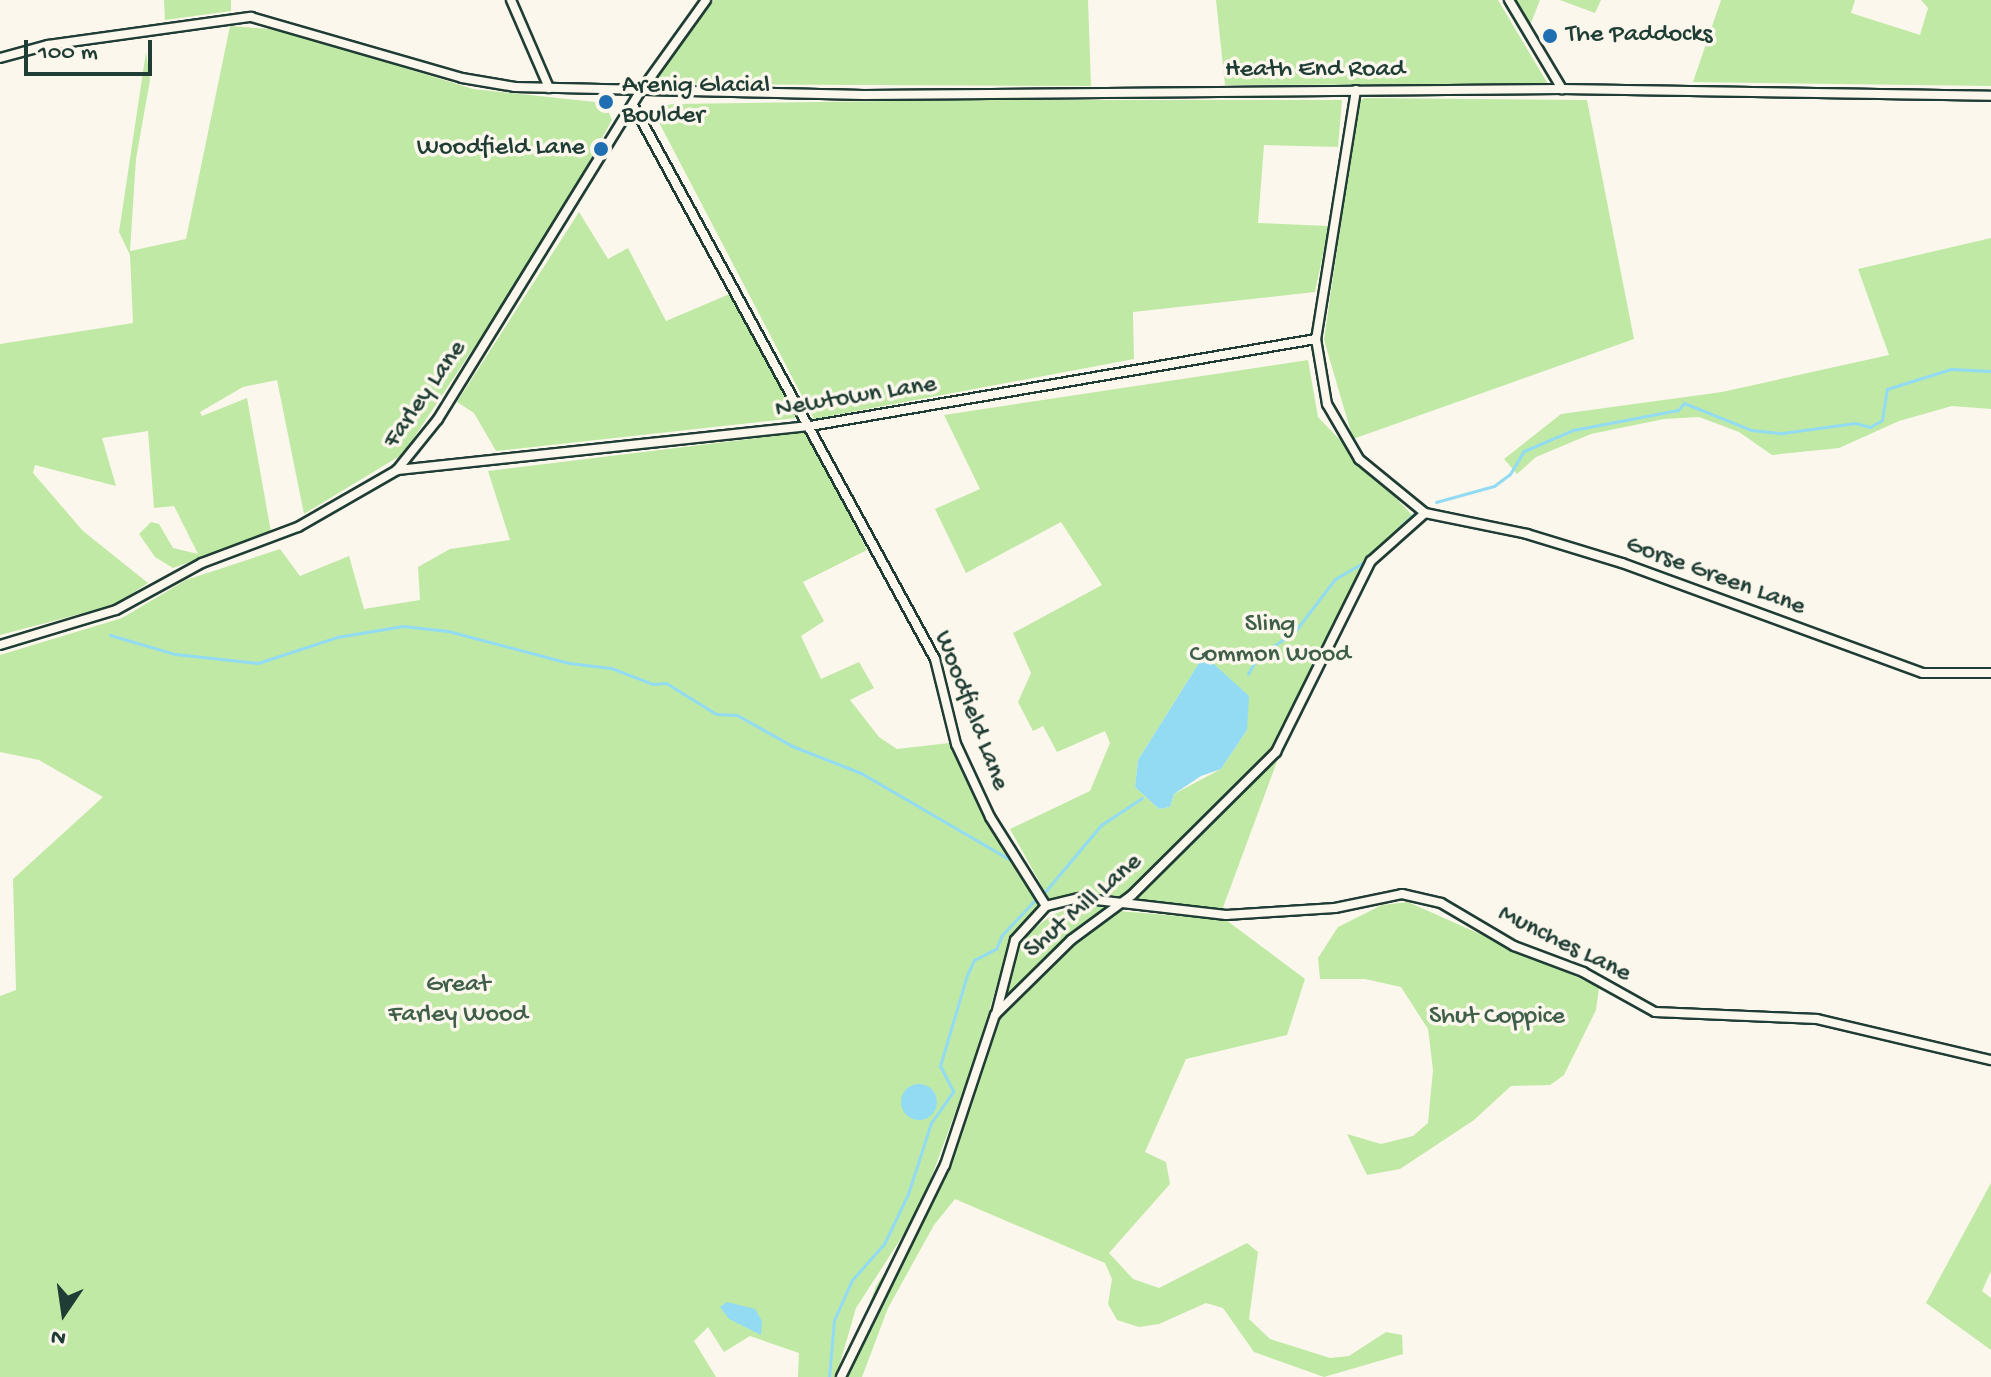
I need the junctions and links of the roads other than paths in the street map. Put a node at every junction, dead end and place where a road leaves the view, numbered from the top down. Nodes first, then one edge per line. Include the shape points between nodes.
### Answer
1 (511, 0) edge
2 (706, 0) edge
3 (1509, 0) edge
4 (0, 58) edge
5 (549, 88) junction
6 (1562, 89) junction
7 (1356, 90) junction
8 (640, 92) junction
9 (1991, 96) edge
10 (633, 105) junction
11 (1316, 339) junction
12 (810, 426) junction
13 (397, 470) junction
14 (1425, 513) junction
15 (0, 645) edge
16 (1991, 673) edge
17 (1046, 906) junction
18 (1121, 906) junction
19 (995, 1015) junction
20 (1991, 1060) edge
21 (841, 1377) edge

1 - 5 street
2 - 8 street, Farley Lane
3 - 6 street
4 - 5 street, Heath End Road via 92,38 251,17 473,81
5 - 8 street, Heath End Road
6 - 7 street, Heath End Road
6 - 9 street, Heath End Road
7 - 8 street, Heath End Road
7 - 11 street
8 - 10 street, Farley Lane
10 - 12 street, Woodfield Lane
10 - 13 street, Farley Lane via 438,419
11 - 12 street, Newtown Lane
11 - 14 street via 1327,404 1359,459
12 - 13 street, Newtown Lane
12 - 17 street, Woodfield Lane via 935,659 956,744 990,817
13 - 15 street, Farley Lane via 298,527 202,563 116,610
14 - 16 street, Gorse Green Lane via 1527,534 1622,563 1923,673
14 - 18 street, Shut Mill Lane via 1371,561 1276,752
17 - 18 street via 1079,898
17 - 19 street via 1015,940
18 - 19 street, Shut Mill Lane via 1071,940
18 - 20 street, Munches Lane via 1226,915 1335,908 1402,894 1441,903 1514,946 1583,972 1655,1012 1817,1019
19 - 21 street, Shut Mill Lane via 945,1165

